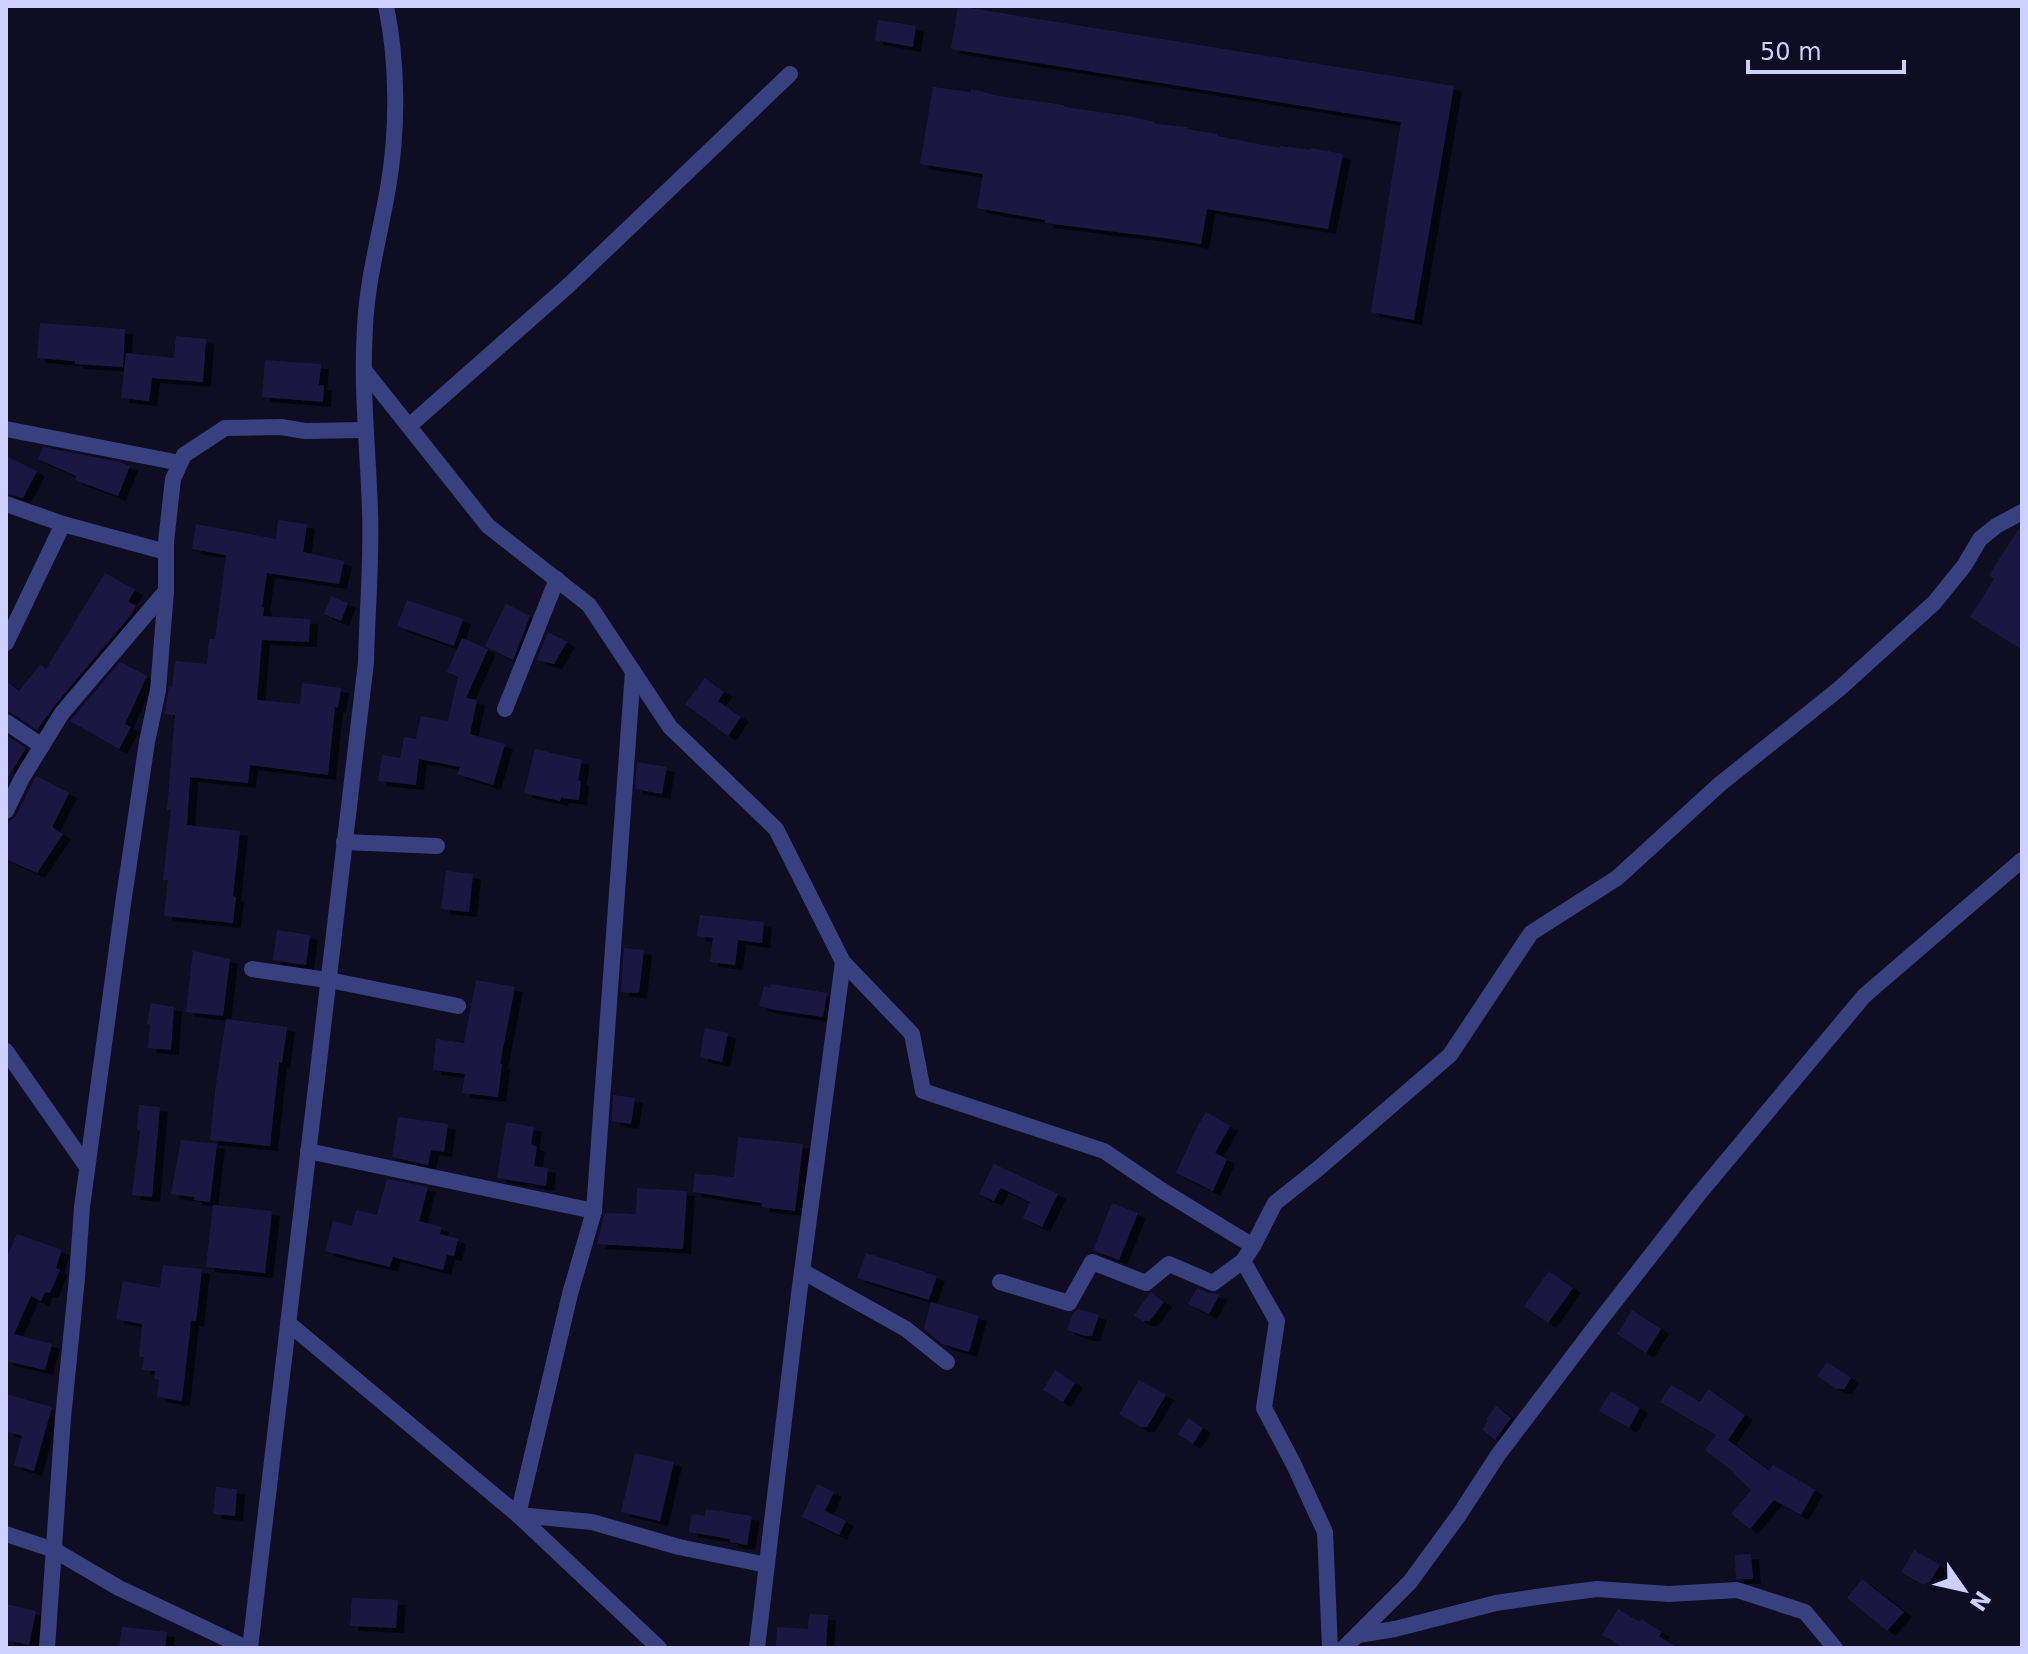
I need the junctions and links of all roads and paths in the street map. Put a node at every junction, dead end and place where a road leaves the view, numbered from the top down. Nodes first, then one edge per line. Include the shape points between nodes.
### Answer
1 (386, 6) edge
2 (790, 74) dead end
3 (364, 370) junction
4 (409, 426) junction
5 (6, 429) edge
6 (364, 430) junction
7 (180, 463) junction
8 (6, 504) edge
9 (2022, 512) edge
10 (63, 524) junction
11 (166, 552) junction
12 (557, 579) junction
13 (166, 591) junction
14 (6, 643) edge
15 (633, 671) junction
16 (505, 709) dead end
17 (6, 722) edge
18 (42, 746) junction
19 (6, 811) edge
20 (344, 842) junction
21 (437, 846) dead end
22 (2022, 860) edge
23 (843, 962) junction
24 (252, 969) dead end
25 (328, 980) junction
26 (458, 1006) dead end
27 (6, 1051) edge
28 (308, 1151) junction
29 (87, 1167) junction
30 (594, 1211) junction
31 (1253, 1246) junction
32 (1243, 1261) junction
33 (802, 1271) junction
34 (1000, 1282) dead end
35 (288, 1323) junction
36 (947, 1362) dead end
37 (518, 1515) junction
38 (6, 1534) edge
39 (54, 1550) junction
40 (767, 1565) junction
41 (1358, 1635) junction
42 (47, 1648) edge
43 (248, 1648) edge
44 (659, 1648) edge
45 (757, 1648) edge
46 (1330, 1648) edge
47 (1344, 1648) edge
48 (1835, 1648) edge

1 - 3 street via 394,131 367,290
2 - 4 street via 569,285
3 - 4 street
3 - 6 street
4 - 12 street via 488,526
5 - 7 street
6 - 7 street via 225,428
6 - 20 street via 370,512 366,662
7 - 11 street via 173,479
8 - 10 street
9 - 31 street via 1980,539 1934,603 1839,689 1720,784 1617,878 1531,933 1450,1055 1275,1203
10 - 11 street
10 - 14 street
11 - 13 street
12 - 15 street via 589,605
12 - 16 street
13 - 18 street via 62,713
13 - 29 street via 158,690
15 - 23 street via 670,727 776,829
15 - 30 street
17 - 18 street
18 - 19 street
20 - 21 street
20 - 25 street
22 - 41 street via 1864,996 1598,1323 1410,1582
23 - 31 street via 912,1034 923,1091 1104,1151
23 - 33 street
24 - 25 street
25 - 26 street
25 - 28 street
27 - 29 street
28 - 30 street
28 - 35 street
29 - 39 street
30 - 37 street
31 - 32 street
32 - 34 street via 1213,1283 1169,1264 1146,1283 1092,1262 1069,1303
32 - 46 street via 1277,1321 1264,1408 1325,1532
33 - 36 street via 906,1329
33 - 40 street
35 - 37 street
35 - 43 street
37 - 40 street via 592,1522
37 - 44 street
38 - 39 street
39 - 42 street
39 - 43 street via 119,1588
40 - 45 street
41 - 47 street
41 - 48 street via 1496,1603 1597,1589 1669,1594 1737,1590 1805,1612

